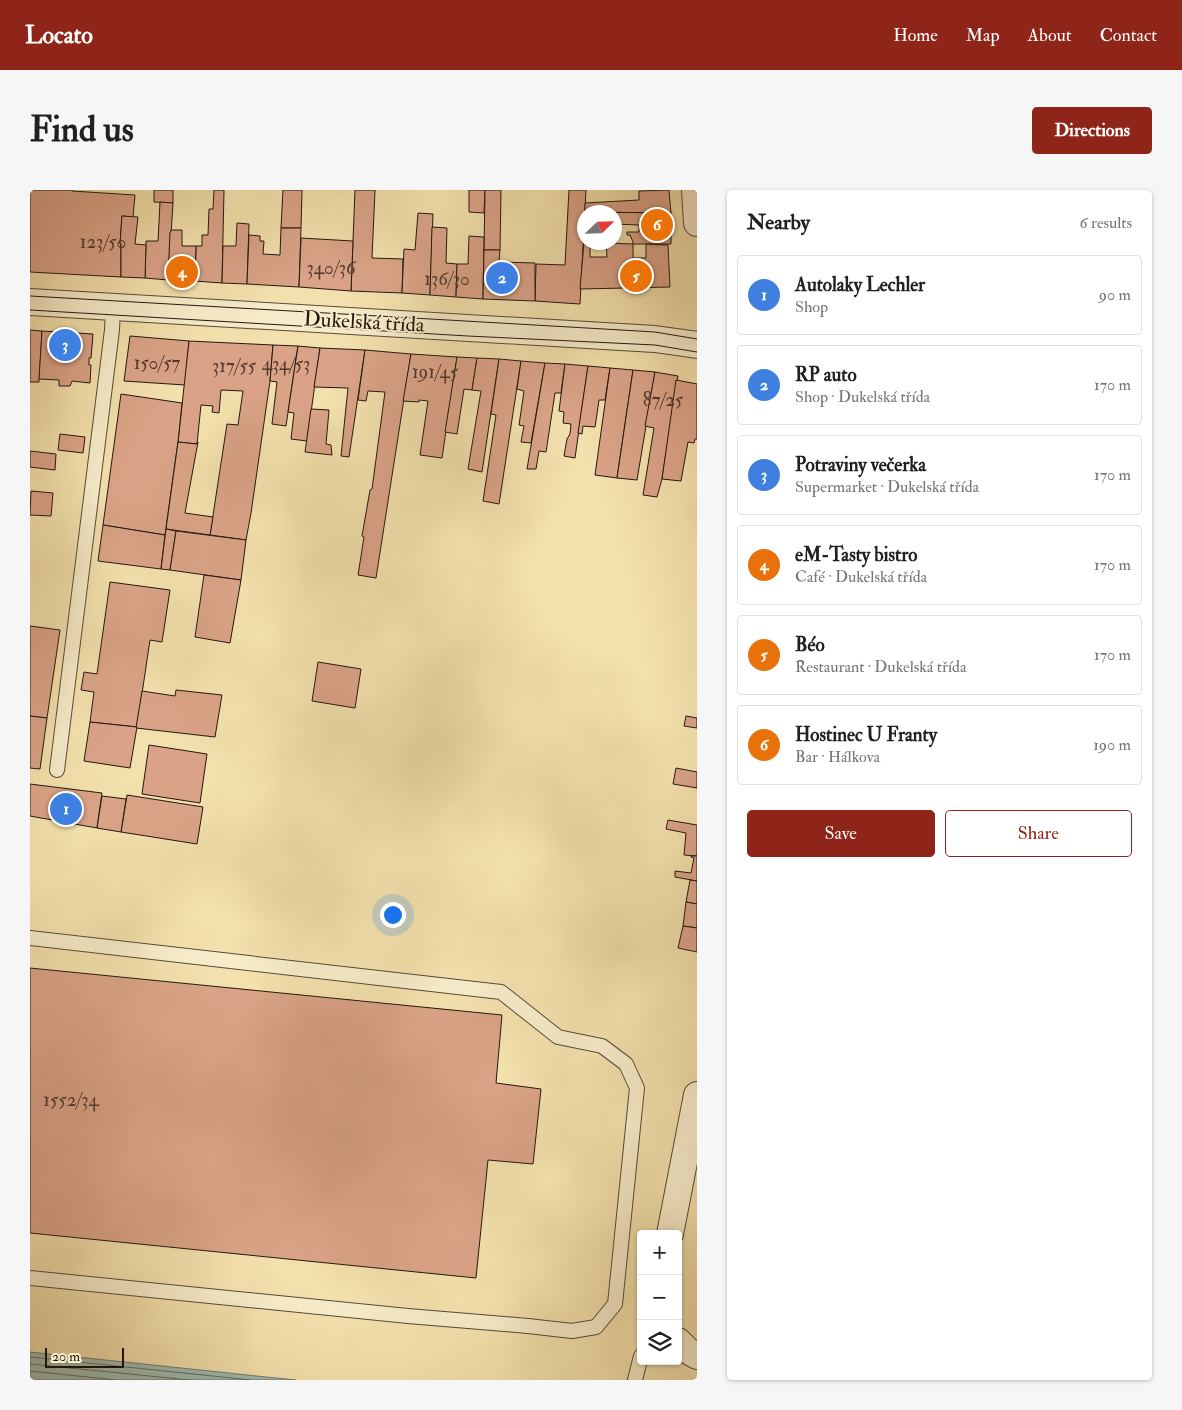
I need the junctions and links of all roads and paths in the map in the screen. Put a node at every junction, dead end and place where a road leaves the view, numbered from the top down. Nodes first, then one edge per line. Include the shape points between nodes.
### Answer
1 (695, 190) edge
2 (697, 222) edge
3 (30, 302) edge
4 (113, 308) junction
5 (697, 345) edge
6 (57, 770) dead end
7 (30, 938) edge
8 (697, 1094) edge
9 (671, 1230) edge
10 (30, 1278) edge
11 (682, 1345) edge
12 (697, 1356) edge
13 (639, 1365) edge
14 (635, 1380) edge

1 - 2 street
3 - 4 street, Dukelská třída
4 - 5 street, Dukelská třída via 655,339
4 - 6 lane
7 - 10 lane via 501,992 558,1037 602,1046 626,1064 637,1088 615,1304 596,1327 572,1331
8 - 9 street
11 - 12 street
13 - 14 lane

